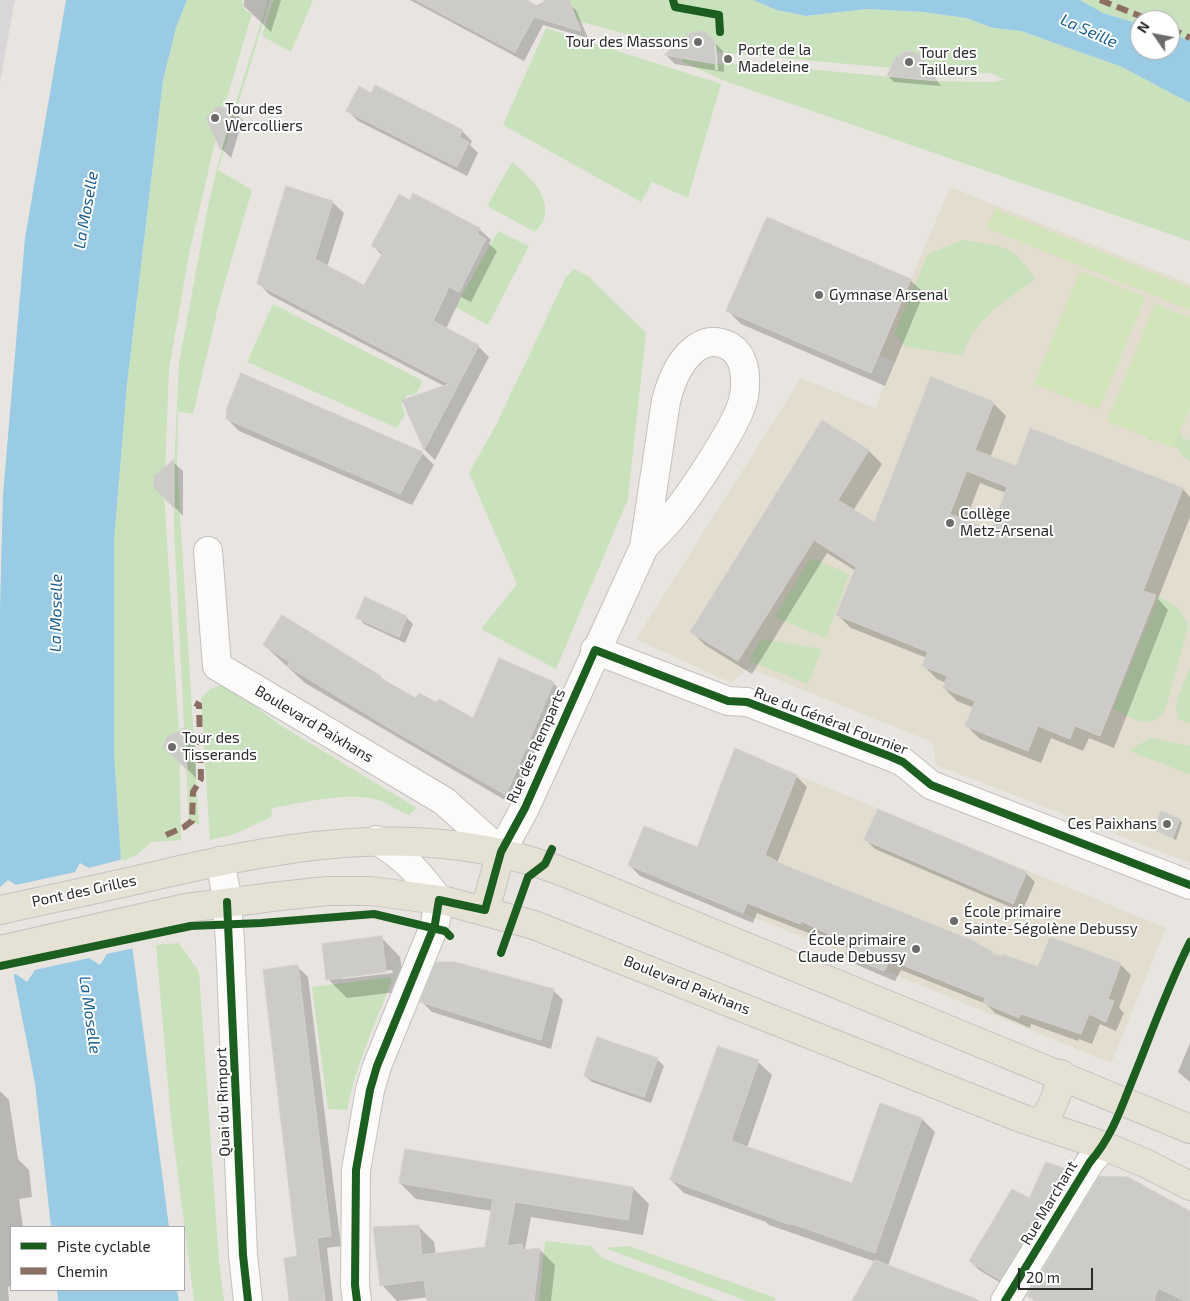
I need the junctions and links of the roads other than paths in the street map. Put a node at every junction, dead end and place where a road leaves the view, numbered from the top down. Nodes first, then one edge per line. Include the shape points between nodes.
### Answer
1 (644, 547) junction
2 (208, 551) dead end
3 (595, 650) junction
4 (376, 840) junction
5 (501, 852) junction
6 (220, 861) junction
7 (168, 873) joint
8 (1190, 885) edge
9 (439, 900) junction
10 (227, 902) junction
11 (0, 910) edge
12 (485, 910) junction
13 (0, 950) edge
14 (1061, 1074) junction
15 (1040, 1124) junction
16 (1190, 1129) edge
17 (1104, 1146) junction
18 (1190, 1186) edge
19 (248, 1301) edge
20 (358, 1301) edge
21 (1005, 1301) edge

1 - 1 street, Rue des Remparts via 675,514 736,420 744,396 744,368 738,353 726,344 712,342 699,346 683,362 671,384
1 - 3 street, Rue des Remparts
2 - 5 street, Boulevard Paixhans via 217,666 444,801
3 - 5 street, Rue des Remparts
3 - 8 street, Rue du Général Fournier via 728,702 747,702 889,756 903,762 931,785
4 - 5 main road, Boulevard Paixhans
4 - 6 main road, Boulevard Paixhans via 305,846
4 - 9 street via 412,865
5 - 12 main road
5 - 14 main road, Boulevard Paixhans via 534,860
6 - 7 main road, Boulevard Paixhans
6 - 10 street, Quai du Rimport
7 - 11 main road, Pont des Grilles
9 - 10 main road, Boulevard Paixhans via 387,892 336,891
9 - 12 main road, Boulevard Paixhans
9 - 20 street via 435,924 370,1090 356,1170 355,1275
10 - 13 main road, Boulevard Paixhans via 186,908
10 - 19 street, Quai du Rimport via 243,1255
12 - 15 main road, Boulevard Paixhans via 534,925
14 - 15 main road via 1056,1100
14 - 16 main road, Boulevard Paixhans
15 - 17 main road, Boulevard Paixhans
17 - 18 main road, Boulevard Paixhans
17 - 21 street, Rue Marchant via 1090,1162

